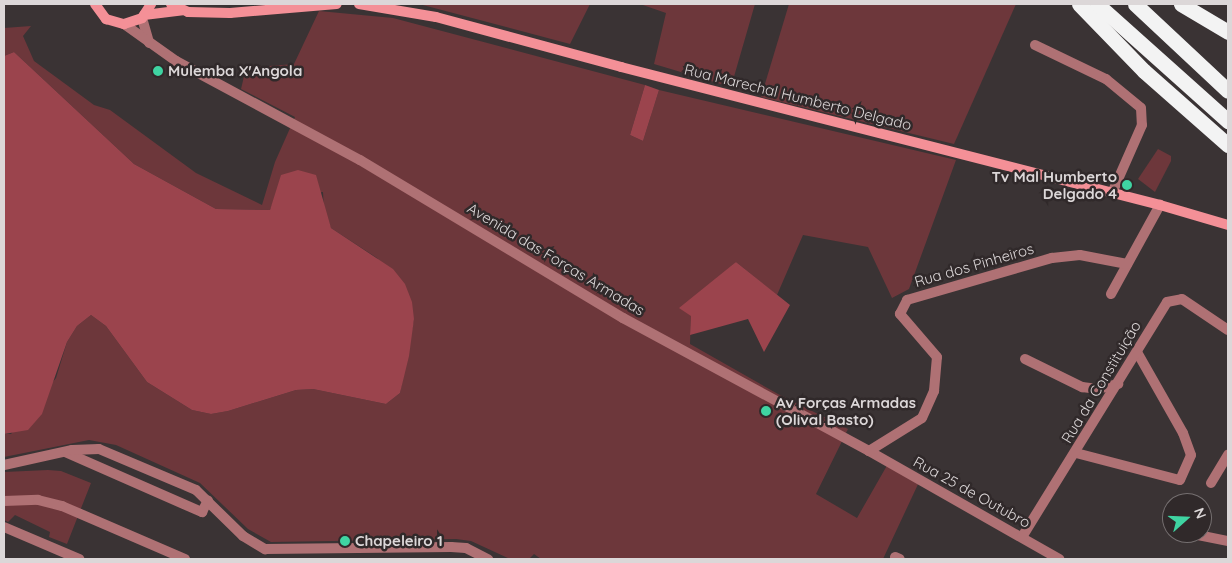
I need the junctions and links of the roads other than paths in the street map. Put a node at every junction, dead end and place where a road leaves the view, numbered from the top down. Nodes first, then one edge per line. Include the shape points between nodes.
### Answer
1 (95, 4) edge
2 (151, 4) edge
3 (171, 4) edge
4 (337, 4) edge
5 (359, 4) edge
6 (1080, 4) edge
7 (1097, 4) edge
8 (1135, 4) edge
9 (1181, 4) edge
10 (189, 9) edge
11 (143, 16) junction
12 (124, 24) junction
13 (1228, 32) edge
14 (1036, 45) dead end
15 (151, 46) junction
16 (1228, 91) edge
17 (1228, 121) edge
18 (1228, 145) edge
19 (1112, 192) junction
20 (1160, 205) junction
21 (1228, 225) edge
22 (1127, 264) junction
23 (1111, 294) dead end
24 (1228, 330) edge
25 (1137, 352) junction
26 (1026, 359) dead end
27 (1118, 384) junction
28 (869, 451) junction
29 (65, 452) junction
30 (1076, 453) junction
31 (1228, 455) edge
32 (4, 465) edge
33 (1211, 483) dead end
34 (208, 500) junction
35 (4, 501) edge
36 (4, 526) edge
37 (1022, 537) junction
38 (1212, 538) edge
39 (1228, 541) edge
40 (79, 559) edge
41 (184, 559) edge
42 (488, 559) edge
43 (1059, 559) edge

1 - 12 street via 106,19
2 - 11 street
3 - 10 street
4 - 10 street via 230,13
5 - 19 street, Rua Marechal Humberto Delgado via 436,17
6 - 18 highway via 1144,72
7 - 17 highway
8 - 16 highway
9 - 13 highway
10 - 11 street
11 - 12 street
11 - 15 street
12 - 15 street, Avenida das Forças Armadas
14 - 19 street via 1106,79 1141,108 1142,125
15 - 28 street, Avenida das Forças Armadas via 360,160 623,318
19 - 20 street, Rua Marechal Humberto Delgado
20 - 21 street, Rua Marechal Humberto Delgado
20 - 22 street
22 - 23 street
22 - 28 street, Rua dos Pinheiros via 1080,255 1052,258 907,300 900,314 937,357 934,391 922,418
24 - 25 street, Rua da Constituição via 1182,299 1167,302
25 - 27 street, Rua da Constituição
25 - 30 street via 1183,433 1191,455 1180,480
26 - 27 street via 1082,387 1098,389
27 - 30 street, Rua da Constituição
28 - 37 street, Rua 25 de Outubro
29 - 32 street
29 - 34 street via 86,448 116,454 183,482
29 - 34 street via 202,512
30 - 37 street, Rua da Constituição
31 - 33 street
34 - 42 street via 243,536 265,549 451,547 466,548
35 - 41 street via 38,500 62,506
36 - 40 street
37 - 43 street, Rua 25 de Outubro
38 - 39 street

